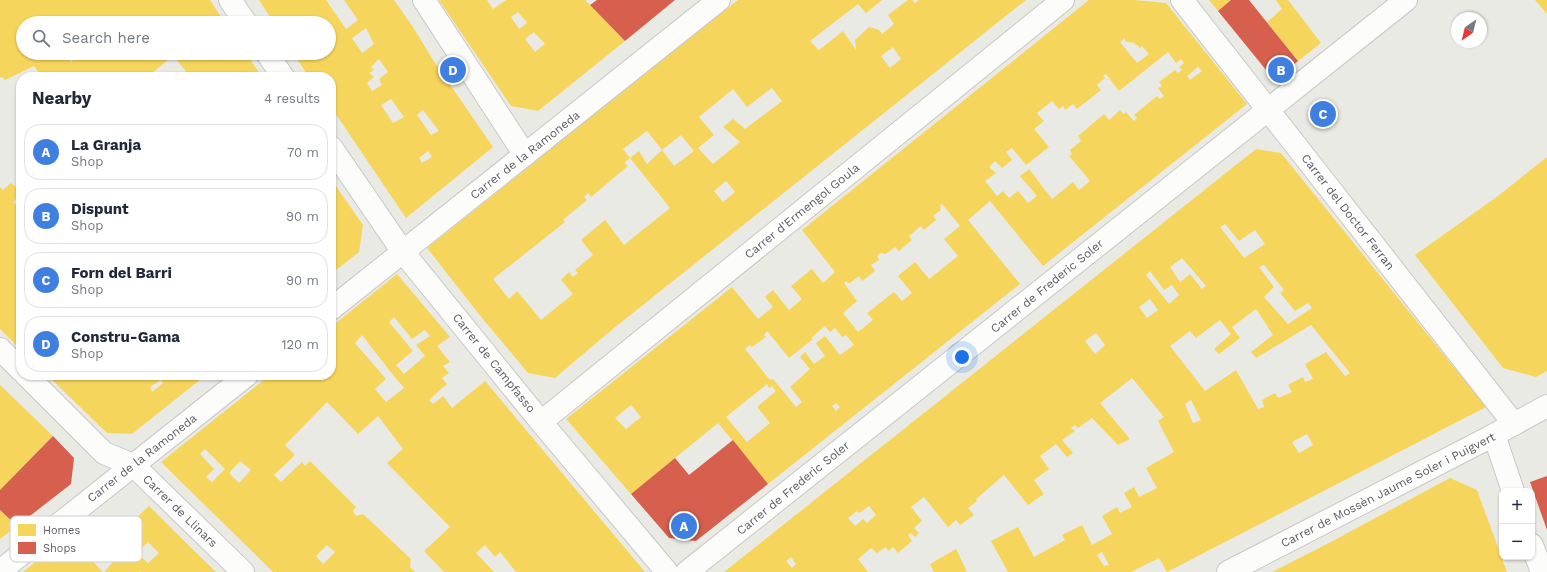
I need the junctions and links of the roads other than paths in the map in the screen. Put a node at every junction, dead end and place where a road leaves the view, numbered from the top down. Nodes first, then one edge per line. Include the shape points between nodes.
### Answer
1 (230, 0) edge
2 (424, 0) edge
3 (719, 0) edge
4 (1063, 0) edge
5 (1182, 0) edge
6 (1406, 0) edge
7 (241, 16) edge
8 (272, 60) edge
9 (280, 72) edge
10 (1269, 110) junction
11 (336, 154) edge
12 (525, 154) junction
13 (403, 252) junction
14 (336, 305) edge
15 (0, 349) edge
16 (16, 365) edge
17 (31, 380) edge
18 (241, 380) edge
19 (1547, 406) edge
20 (541, 422) junction
21 (1514, 424) junction
22 (1494, 436) junction
23 (133, 465) junction
24 (1512, 488) edge
25 (69, 516) edge
26 (1535, 552) edge
27 (11, 562) edge
28 (0, 571) edge
29 (243, 572) edge
30 (667, 572) edge
31 (687, 572) edge
32 (1228, 572) edge
33 (1542, 572) edge

1 - 7 street
2 - 12 street
3 - 12 street, Carrer de la Ramoneda
4 - 20 street, Carrer d'Ermengol Goula
5 - 10 street, Carrer del Doctor Ferran
6 - 10 street, Carrer de Frederic Soler
8 - 9 street
10 - 21 street, Carrer del Doctor Ferran
10 - 31 street, Carrer de Frederic Soler
11 - 13 street, Carrer de Campfasso
12 - 13 street, Carrer de la Ramoneda
13 - 14 street, Carrer de la Ramoneda
13 - 20 street, Carrer de Campfasso
15 - 16 street
17 - 23 street, Carrer de Llinars via 104,452
18 - 23 street, Carrer de la Ramoneda
19 - 21 street, Carrer de Mossèn Jaume Soler i Puigvert
20 - 30 street, Carrer de Campfasso
21 - 22 street, Carrer de Mossèn Jaume Soler i Puigvert
22 - 24 street
22 - 32 street, Carrer de Mossèn Jaume Soler i Puigvert
23 - 25 street, Carrer de la Ramoneda
23 - 29 street, Carrer de Llinars
26 - 33 street
27 - 28 street, Carrer de la Ramoneda

